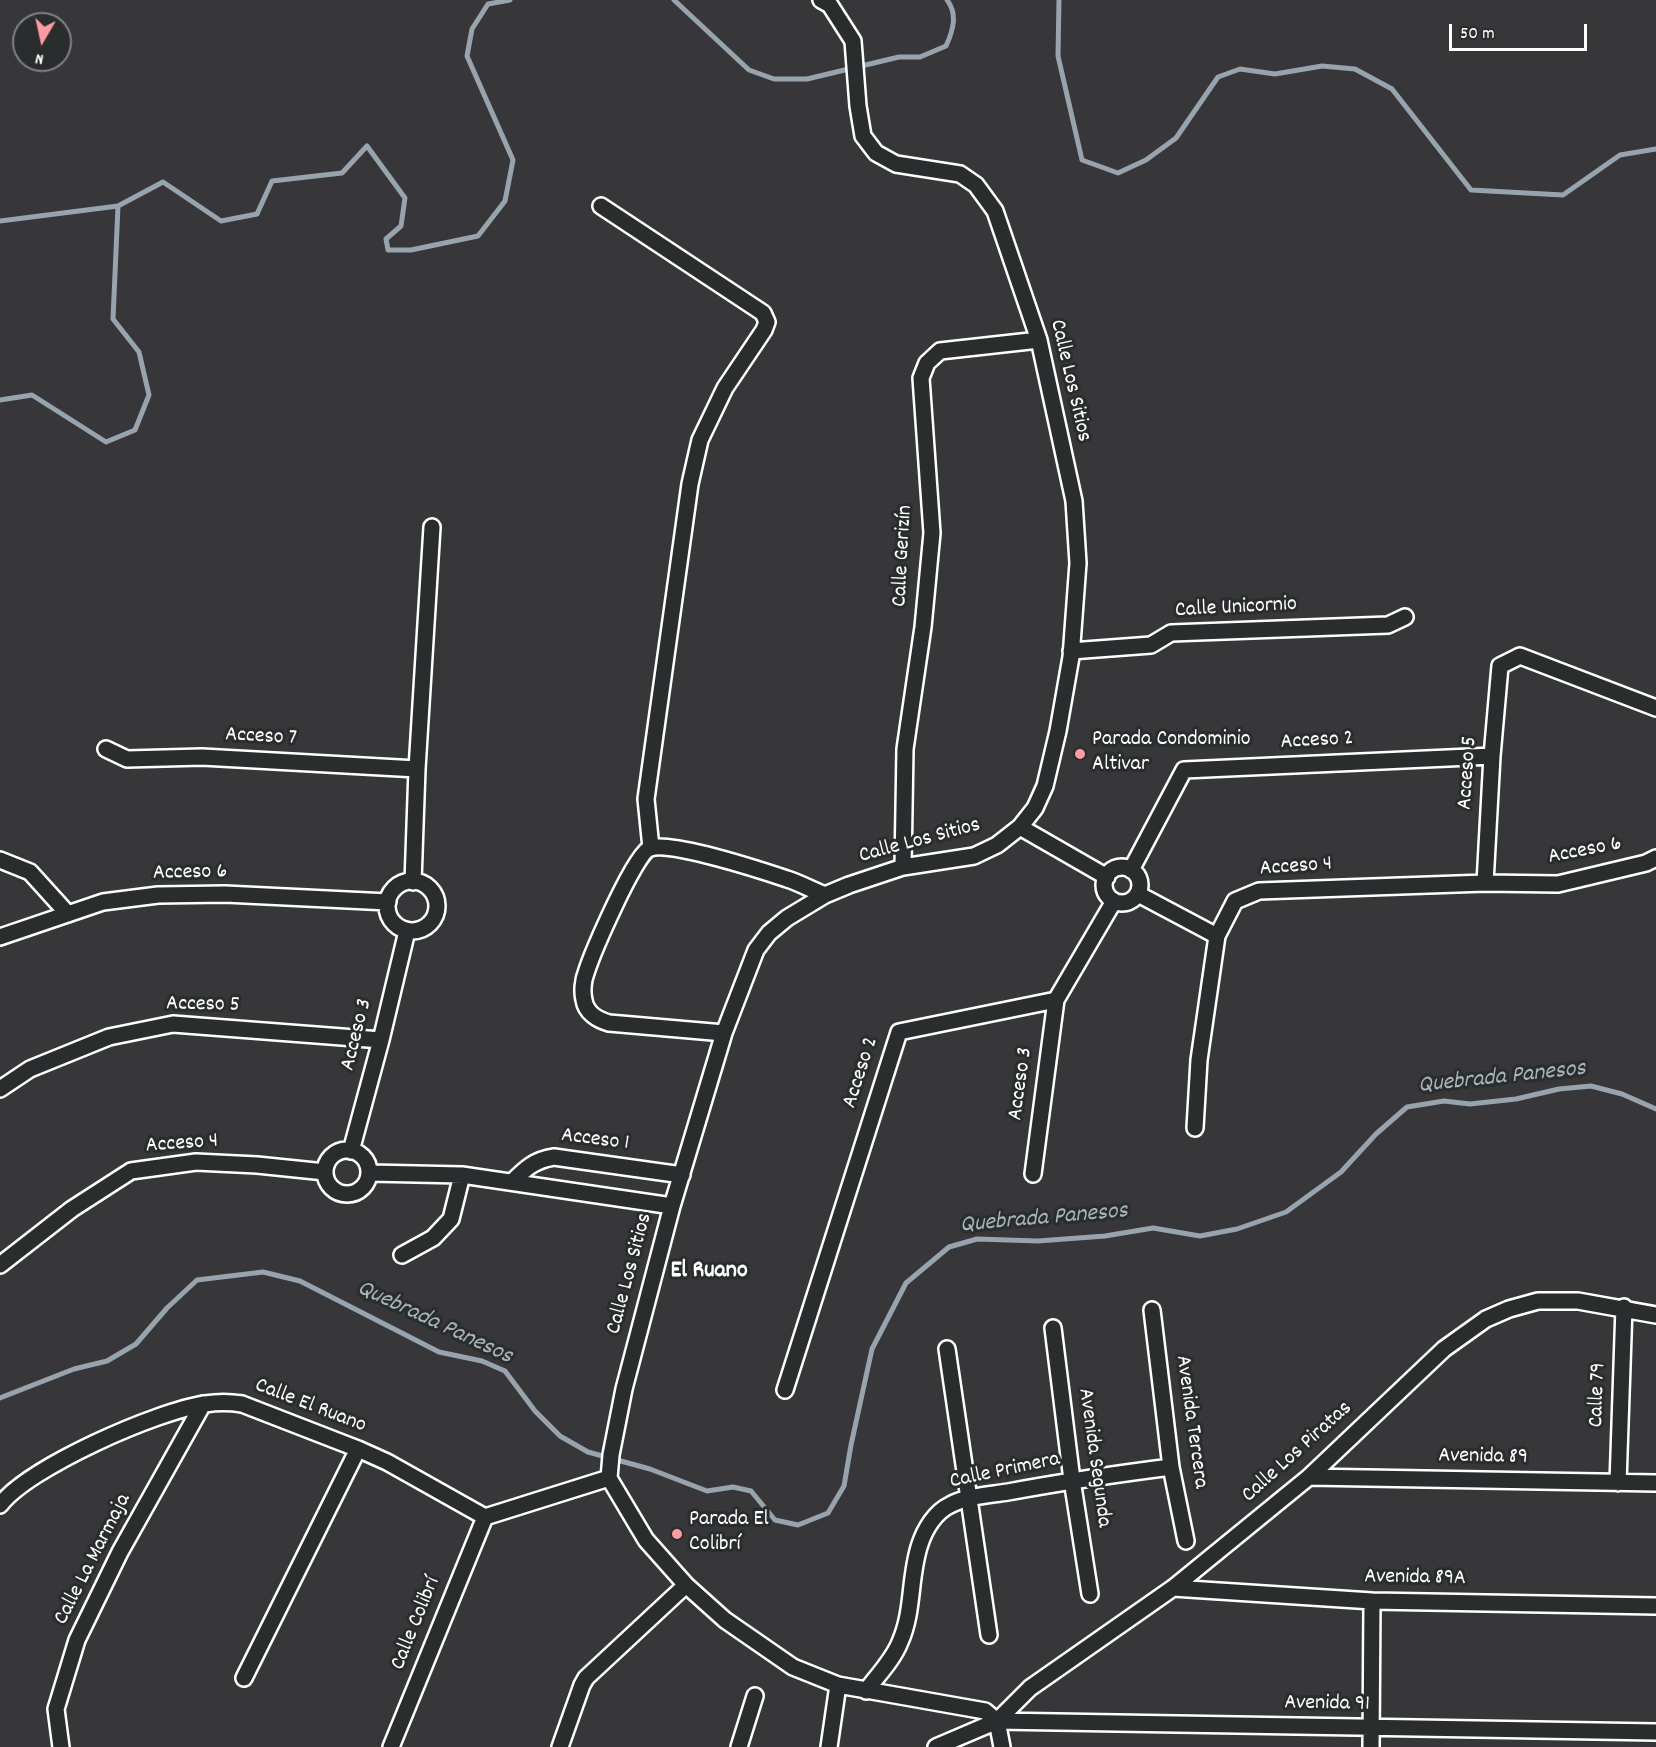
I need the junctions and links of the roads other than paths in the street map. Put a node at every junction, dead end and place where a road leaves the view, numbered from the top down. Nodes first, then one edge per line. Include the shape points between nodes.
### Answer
1 (821, 0) edge
2 (601, 206) dead end
3 (1039, 340) junction
4 (432, 527) dead end
5 (1405, 617) dead end
6 (1071, 651) junction
7 (1656, 708) edge
8 (106, 748) dead end
9 (1492, 756) junction
10 (417, 769) junction
11 (1020, 827) junction
12 (651, 848) junction
13 (1656, 858) edge
14 (0, 860) edge
15 (903, 867) junction
16 (1131, 870) junction
17 (1107, 877) junction
18 (413, 882) junction
19 (1485, 883) junction
20 (1138, 894) junction
21 (825, 895) junction
22 (1114, 901) junction
23 (387, 902) junction
24 (68, 914) junction
25 (407, 931) junction
26 (1217, 936) junction
27 (0, 937) edge
28 (1056, 1000) junction
29 (724, 1033) junction
30 (381, 1040) junction
31 (0, 1089) edge
32 (1195, 1128) dead end
33 (351, 1150) junction
34 (325, 1172) junction
35 (370, 1173) junction
36 (462, 1174) junction
37 (1033, 1174) dead end
38 (682, 1175) junction
39 (512, 1182) junction
40 (672, 1206) junction
41 (402, 1255) dead end
42 (0, 1265) edge
43 (1624, 1308) junction
44 (1152, 1310) dead end
45 (1656, 1315) edge
46 (1053, 1328) dead end
47 (947, 1349) dead end
48 (785, 1390) dead end
49 (203, 1404) junction
50 (358, 1449) junction
51 (1171, 1467) junction
52 (1309, 1477) junction
53 (609, 1478) junction
54 (1072, 1480) junction
55 (1618, 1483) junction
56 (1656, 1483) edge
57 (968, 1499) junction
58 (0, 1505) edge
59 (484, 1517) junction
60 (1186, 1541) dead end
61 (686, 1585) junction
62 (1173, 1588) junction
63 (1090, 1594) dead end
64 (1372, 1601) junction
65 (1656, 1606) edge
66 (988, 1635) dead end
67 (244, 1678) dead end
68 (838, 1685) junction
69 (866, 1691) junction
70 (755, 1696) dead end
71 (997, 1722) junction
72 (1371, 1729) junction
73 (1656, 1732) edge
74 (61, 1747) edge
75 (391, 1747) edge
76 (560, 1747) edge
77 (739, 1747) edge
78 (829, 1747) edge
79 (936, 1747) edge
80 (1002, 1747) edge
81 (1371, 1747) edge

1 - 3 street, Calle Los Sitios via 830,5 853,41 863,136 876,153 896,164 960,174 976,185 995,211
2 - 12 street via 763,313 767,322 725,388 700,440 690,484 646,799
3 - 6 street, Calle Los Sitios via 1074,501 1077,563
3 - 15 street, Calle Gerizín via 940,351 927,363 921,378 932,533 905,749
4 - 10 street
5 - 6 street, Calle Unicornio via 1388,625 1171,633 1151,645
6 - 11 street, Calle Los Sitios via 1045,786
7 - 9 street, Acceso 5 via 1520,656 1500,666
8 - 10 street, Acceso 7 via 127,759 201,758
9 - 16 street, Acceso 2 via 1184,770
9 - 19 street, Acceso 5
10 - 18 street
11 - 15 street, Calle Los Sitios via 974,856
11 - 17 street
12 - 21 street via 684,849 789,879
12 - 29 street via 636,864 612,911 585,974 584,1001 599,1020 609,1023
13 - 19 street, Acceso 6 via 1558,884
14 - 24 street via 30,873
15 - 21 street, Calle Los Sitios
16 - 17 street via 1120,868
16 - 20 street via 1140,883
17 - 22 street via 1106,893
18 - 23 street via 394,890
18 - 25 street via 434,894 436,910 429,924
19 - 26 street, Acceso 4 via 1259,891 1235,901
20 - 22 street via 1130,901
20 - 26 street
21 - 29 street, Calle Los Sitios via 787,918 756,950
22 - 28 street
23 - 24 street, Acceso 6 via 225,894 158,895 103,902
23 - 25 street via 389,917
24 - 27 street, Acceso 6
25 - 30 street, Acceso 3
26 - 32 street, Acceso 4 via 1199,1060
28 - 37 street, Acceso 3
28 - 48 street, Acceso 2 via 899,1032
29 - 38 street, Calle Los Sitios
30 - 31 street, Acceso 5 via 173,1024 109,1037 30,1069
30 - 33 street, Acceso 3
33 - 34 street via 336,1153 326,1164
33 - 35 street via 364,1158
34 - 35 street via 330,1186 343,1195 358,1192
34 - 42 street, Acceso 4 via 196,1162 131,1171 72,1209
35 - 36 street
36 - 39 street
36 - 41 street via 451,1219 433,1238
38 - 39 street, Acceso 1 via 554,1157 526,1167
38 - 40 street, Calle Los Sitios
39 - 40 street
40 - 53 street, Calle Los Sitios via 624,1389
43 - 45 street, Calle Los Piratas
43 - 52 street, Calle Los Piratas via 1578,1301 1538,1301 1486,1319 1444,1349
43 - 55 street, Calle 79
44 - 51 street, Avenida Tercera
46 - 54 street, Avenida Segunda
47 - 57 street
49 - 50 street, Calle El Ruano via 242,1404
49 - 58 street, Calle El Ruano via 170,1413 56,1462 9,1494
49 - 74 street, Calle La Marmaja via 120,1552 77,1640 56,1709
50 - 59 street, Calle El Ruano via 408,1472
50 - 67 street
51 - 54 street, Calle Primera
51 - 60 street, Avenida Tercera
52 - 55 street, Avenida 89
52 - 62 street, Calle Los Piratas
53 - 59 street
53 - 61 street via 646,1540
54 - 57 street, Calle Primera
54 - 63 street, Avenida Segunda
55 - 56 street, Avenida 89
57 - 66 street
57 - 69 street, Calle Primera via 951,1504 928,1525 914,1561 900,1644
59 - 75 street, Calle Colibrí
61 - 68 street via 725,1620 793,1667
61 - 76 street via 586,1678
62 - 64 street, Avenida 89A
62 - 71 street, Calle Los Piratas via 1030,1688
64 - 65 street, Avenida 89A
64 - 72 street
68 - 69 street
68 - 78 street
69 - 71 street via 985,1711
70 - 77 street
71 - 72 street, Avenida 91
71 - 79 street
71 - 80 street
72 - 73 street, Avenida 91
72 - 81 street

